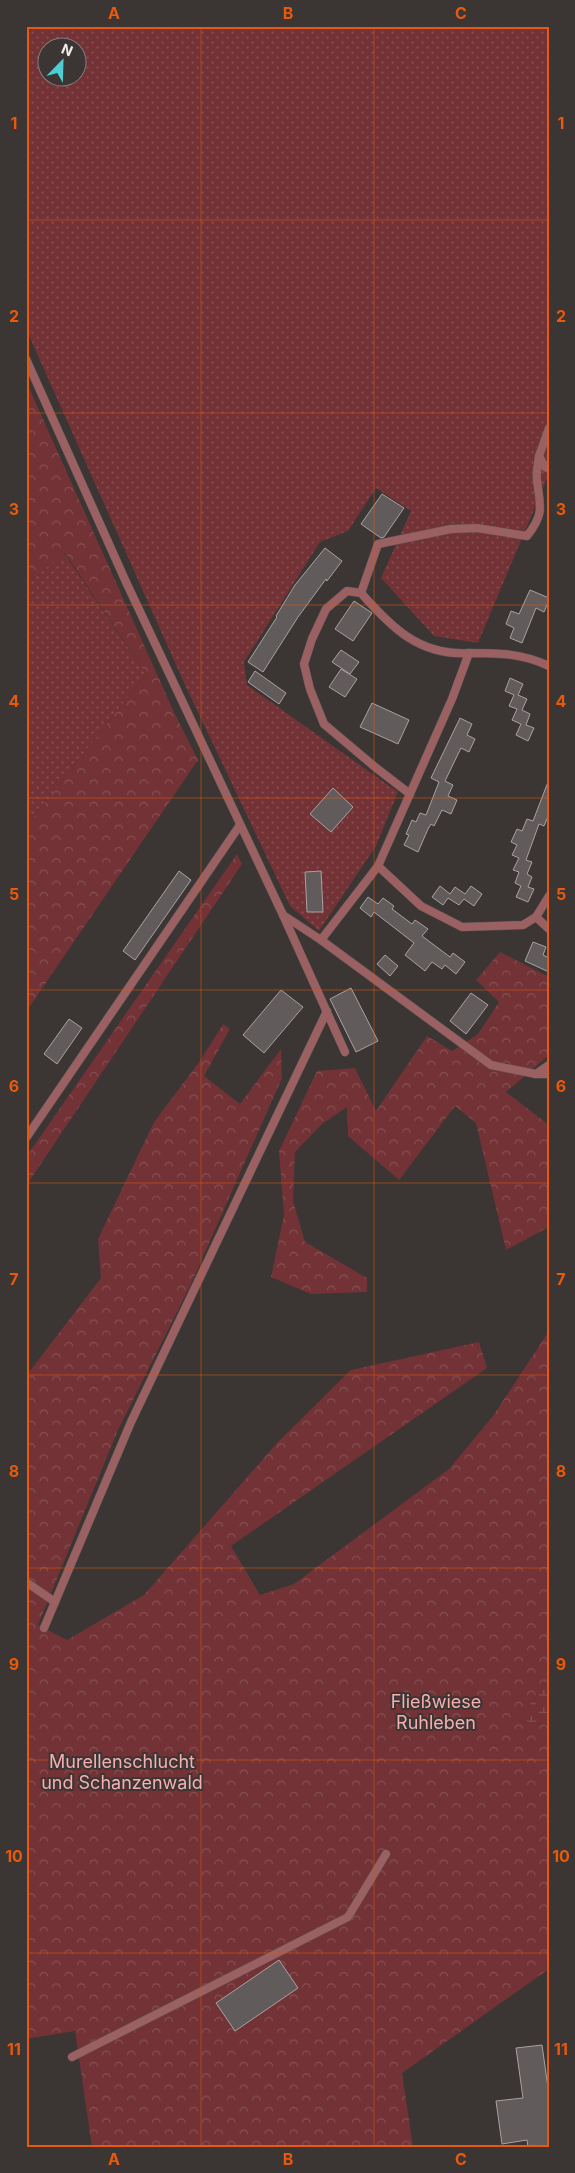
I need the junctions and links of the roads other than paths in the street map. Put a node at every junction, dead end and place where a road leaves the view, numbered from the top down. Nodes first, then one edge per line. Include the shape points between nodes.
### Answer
1 (26, 359) edge
2 (549, 428) edge
3 (539, 456) junction
4 (549, 469) edge
5 (360, 593) junction
6 (469, 652) junction
7 (549, 666) edge
8 (410, 794) junction
9 (240, 825) junction
10 (378, 866) junction
11 (549, 896) edge
12 (283, 915) junction
13 (536, 917) junction
14 (549, 928) edge
15 (321, 940) junction
16 (327, 1011) junction
17 (346, 1052) dead end
18 (549, 1065) edge
19 (536, 1074) junction
20 (549, 1074) edge
21 (26, 1138) edge
22 (26, 1582) edge
23 (55, 1602) junction
24 (44, 1628) dead end
25 (386, 1854) dead end
26 (72, 2057) dead end

1 - 9 lane
2 - 3 lane
3 - 4 lane
3 - 5 lane via 537,478 541,502 538,522 527,536 477,528 378,544
5 - 6 lane via 388,623 407,637 436,651 452,654
5 - 8 lane via 347,591 326,609 304,664 310,689 324,724 374,768
6 - 7 lane via 530,657
6 - 8 lane
8 - 10 lane
9 - 12 lane
9 - 21 lane
10 - 13 lane via 420,906 462,927 523,925
10 - 15 lane
11 - 13 lane
12 - 15 lane
12 - 16 lane
13 - 14 lane
15 - 19 lane via 491,1065
16 - 17 lane
16 - 23 lane via 131,1422
18 - 19 lane
19 - 20 lane
22 - 23 lane
23 - 24 lane
25 - 26 lane via 348,1917

